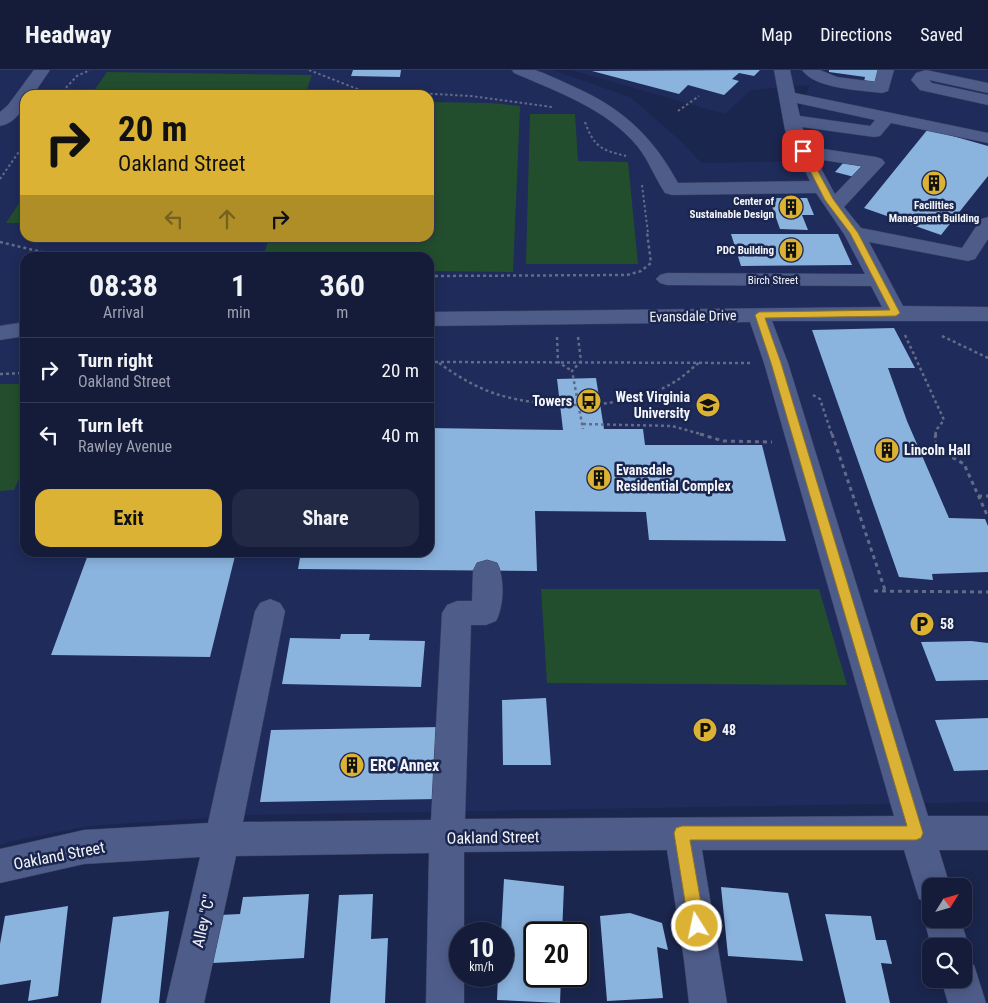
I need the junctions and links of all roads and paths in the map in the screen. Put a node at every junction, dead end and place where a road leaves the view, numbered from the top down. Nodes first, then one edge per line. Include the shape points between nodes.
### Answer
1 (42, 70) edge
2 (90, 70) edge
3 (309, 70) edge
4 (520, 70) edge
5 (782, 70) edge
6 (810, 70) edge
7 (886, 70) edge
8 (988, 88) edge
9 (28, 90) edge
10 (63, 90) edge
11 (360, 90) edge
12 (434, 94) edge
13 (699, 96) dead end
14 (787, 96) junction
15 (988, 100) edge
16 (20, 101) edge
17 (559, 108) dead end
18 (678, 111) dead end
19 (583, 116) dead end
20 (887, 116) junction
21 (792, 120) junction
22 (0, 121) edge
23 (988, 138) edge
24 (20, 150) edge
25 (803, 151) junction
26 (631, 159) dead end
27 (641, 177) dead end
28 (0, 179) edge
29 (822, 187) junction
30 (834, 206) junction
31 (988, 223) edge
32 (854, 233) junction
33 (0, 242) edge
34 (42, 252) edge
35 (434, 276) edge
36 (667, 279) dead end
37 (880, 280) junction
38 (988, 314) edge
39 (759, 315) junction
40 (900, 323) junction
41 (434, 329) edge
42 (20, 330) edge
43 (0, 333) edge
44 (936, 334) dead end
45 (578, 335) dead end
46 (557, 336) dead end
47 (988, 358) edge
48 (581, 361) junction
49 (434, 362) edge
50 (438, 362) junction
51 (558, 362) junction
52 (700, 362) junction
53 (756, 363) dead end
54 (572, 371) junction
55 (20, 373) edge
56 (0, 374) edge
57 (805, 395) dead end
58 (580, 406) junction
59 (582, 424) junction
60 (583, 429) dead end
61 (778, 442) dead end
62 (978, 496) junction
63 (988, 496) edge
64 (988, 517) edge
65 (487, 571) dead end
66 (885, 590) junction
67 (868, 591) dead end
68 (988, 592) edge
69 (270, 611) dead end
70 (682, 833) junction
71 (916, 833) junction
72 (988, 834) edge
73 (447, 838) junction
74 (222, 840) junction
75 (0, 866) edge
76 (930, 878) edge
77 (963, 988) edge
78 (185, 1003) edge
79 (445, 1003) edge
80 (708, 1003) edge
81 (967, 1003) edge

1 - 9 street
2 - 10 path via 77,76
3 - 11 path via 348,88
4 - 29 street via 611,112 640,139 672,189
5 - 14 street
6 - 7 street via 826,79 882,88
8 - 15 street via 926,75 919,80 926,87
12 - 17 path
13 - 18 path
14 - 20 street
14 - 21 street
16 - 22 street
19 - 26 path via 591,140 598,147
20 - 21 street via 874,132
20 - 23 street
21 - 25 street
24 - 28 path
25 - 29 street
25 - 30 street via 876,163
27 - 35 path via 651,263 641,271 627,275
29 - 30 street
30 - 32 street
31 - 32 street via 968,255
32 - 37 street
33 - 34 path
36 - 37 street, Birch Street
37 - 40 street
38 - 40 street, Evansdale Drive
39 - 40 street, Evansdale Drive
39 - 41 street, Evansdale Drive
39 - 71 street
40 - 62 path via 944,420 934,441 964,464
42 - 43 street
44 - 47 path
45 - 48 path
46 - 51 path
48 - 51 path
48 - 52 path
48 - 54 path
49 - 50 path
50 - 51 path
50 - 58 path via 459,378 493,393 532,402
51 - 54 path
52 - 53 path
52 - 58 path via 685,376 659,389 619,401
54 - 58 path
55 - 56 path
57 - 66 path via 820,399
58 - 59 path
59 - 60 path
59 - 61 path via 672,426 723,441
62 - 63 path
62 - 64 path
65 - 73 street via 486,613 457,613
66 - 67 path
66 - 68 path
69 - 74 street, Alley "C"
70 - 71 street, Oakland Street
70 - 73 street, Oakland Street
70 - 80 street
71 - 72 street, Oakland Street
71 - 76 street
73 - 74 street, Oakland Street
73 - 79 street
74 - 75 street, Oakland Street via 84,848
74 - 78 street, Alley "C"
77 - 81 street

